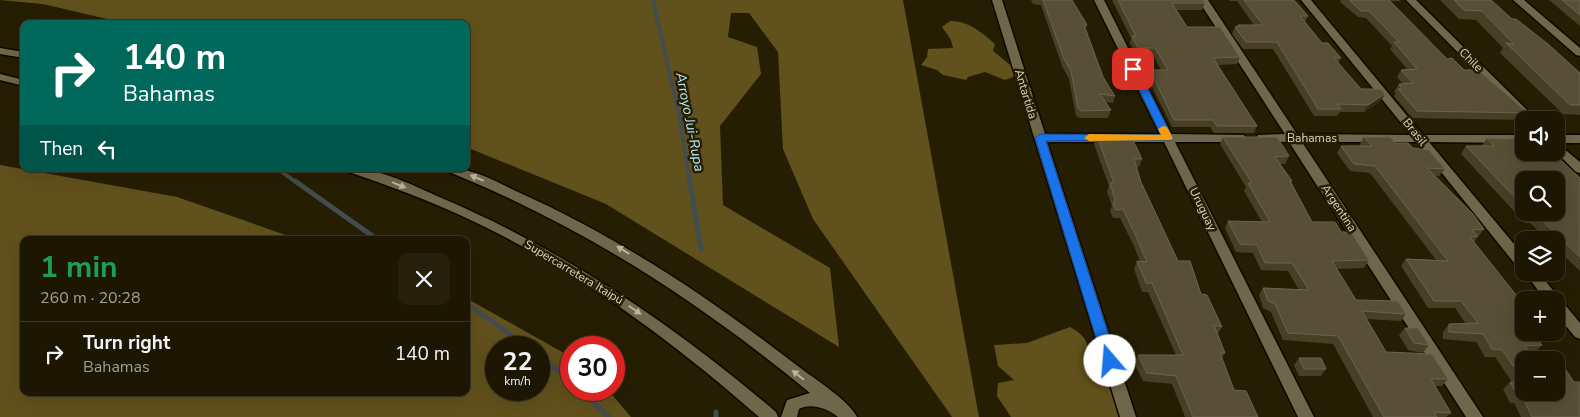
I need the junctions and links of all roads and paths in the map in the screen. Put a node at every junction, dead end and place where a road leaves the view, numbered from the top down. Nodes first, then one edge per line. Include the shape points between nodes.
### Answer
1 (996, 0) edge
2 (1099, 0) edge
3 (1203, 0) edge
4 (1306, 0) edge
5 (1411, 0) edge
6 (1518, 0) edge
7 (0, 51) edge
8 (20, 54) edge
9 (1580, 54) edge
10 (0, 77) edge
11 (20, 82) edge
12 (1522, 111) edge
13 (1040, 138) junction
14 (1168, 138) junction
15 (1293, 138) junction
16 (1420, 138) junction
17 (1515, 138) edge
18 (1565, 139) edge
19 (1580, 139) edge
20 (1565, 155) edge
21 (1580, 170) edge
22 (361, 172) edge
23 (460, 172) edge
24 (1515, 254) edge
25 (1537, 281) edge
26 (1546, 291) edge
27 (1565, 315) edge
28 (1580, 333) edge
29 (847, 415) edge
30 (770, 417) edge
31 (790, 417) edge
32 (1128, 417) edge
33 (1306, 417) edge
34 (1475, 417) edge

1 - 13 street, Antartida
2 - 14 street, Uruguay
3 - 15 street, Argentina
4 - 16 street, Brasil
5 - 12 street, Chile
6 - 9 street
7 - 8 street
10 - 11 street
13 - 14 street, Bahamas
13 - 32 street, Antartida
14 - 15 street, Bahamas
14 - 33 street, Uruguay
15 - 16 street, Bahamas
15 - 34 street, Argentina
16 - 17 street, Bahamas
16 - 24 street, Brasil
18 - 19 street
20 - 21 street
22 -> 30 street, Supercarretera Itaipú via 425,195 551,255 636,310
29 -> 23 street via 719,314 617,246 518,196
25 - 26 street
27 - 28 street
29 - 31 street via 810,398 792,405

